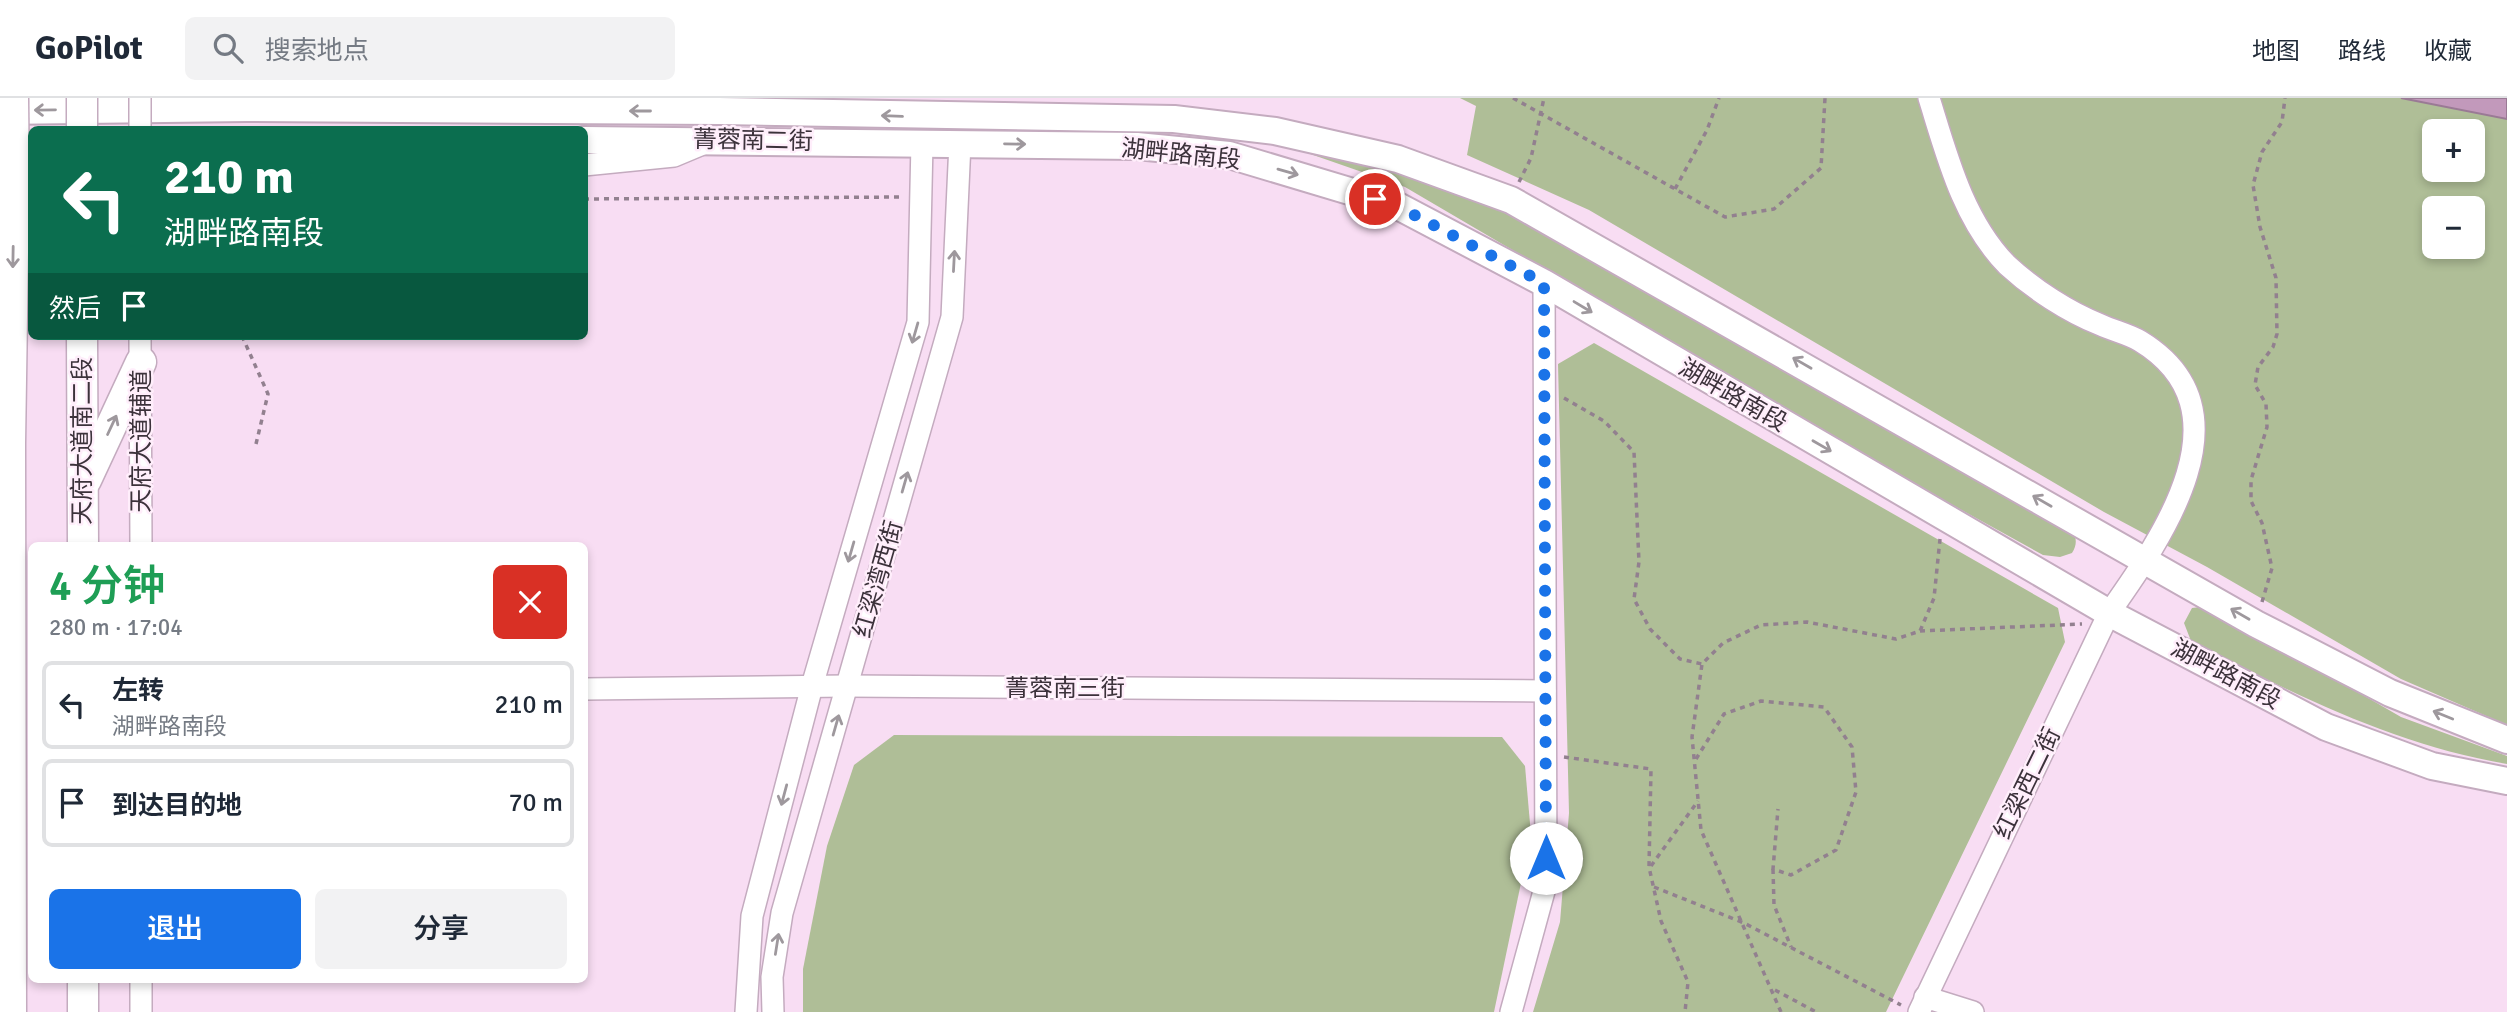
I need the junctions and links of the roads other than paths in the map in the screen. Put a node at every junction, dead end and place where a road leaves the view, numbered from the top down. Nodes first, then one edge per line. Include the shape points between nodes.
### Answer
1 (13, 98) edge
2 (82, 98) edge
3 (141, 98) edge
4 (673, 98) edge
5 (1929, 98) edge
6 (926, 107) edge
7 (0, 111) edge
8 (719, 111) junction
9 (960, 119) edge
10 (82, 126) edge
11 (140, 126) edge
12 (588, 139) edge
13 (715, 139) junction
14 (28, 140) edge
15 (0, 141) edge
16 (922, 143) junction
17 (588, 165) edge
18 (1544, 283) junction
19 (82, 340) edge
20 (141, 349) edge
21 (83, 486) junction
22 (83, 542) edge
23 (141, 542) edge
24 (2146, 560) junction
25 (2106, 618) junction
26 (812, 687) junction
27 (847, 687) junction
28 (588, 690) edge
29 (1545, 691) junction
30 (2507, 740) edge
31 (2507, 781) edge
32 (83, 983) edge
33 (141, 983) edge
34 (1915, 1005) edge
35 (11, 1012) edge
36 (83, 1012) edge
37 (141, 1012) edge
38 (746, 1012) edge
39 (773, 1012) edge
40 (1511, 1012) edge
41 (1973, 1012) edge

1 -> 35 highway, bridge
2 - 10 highway, bridge
3 - 11 street, bridge
4 - 8 street
5 - 24 street, 红梁西二街 via 1967,209 2008,265 2068,309 2149,346 2182,385 2192,410 2192,467
6 -> 8 main road, 菁蓉南二街
6 - 9 main road, 菁蓉南二街
6 - 16 main road
8 -> 7 main road, 菁蓉南二街
9 - 16 main road, 湖畔路南段
9 -> 18 main road, 湖畔路南段 via 1229,155 1395,205
24 -> 9 main road, 湖畔路南段 via 1511,200 1398,159 1275,131 1174,119
27 -> 9 street, 红梁湾西街 via 952,317
12 - 13 main road, 菁蓉南二街
13 - 16 main road, 菁蓉南二街
13 - 17 street via 674,156
14 - 15 main road
16 -> 26 street, 红梁湾西街 via 918,322
18 -> 25 main road, 湖畔路南段 via 1942,516
18 - 29 street
19 - 21 highway, 天府大道南二段
21 -> 20 highway
20 - 23 street, 天府大道辅道
21 - 22 highway, 天府大道南二段
24 - 25 street, 红梁西二街
30 -> 24 main road, 湖畔路南段 via 2390,693 2256,624
25 - 31 main road, 湖畔路南段 via 2326,727 2432,766
25 - 34 street, 红梁西二街
26 - 27 street, 菁蓉南三街
26 - 28 street, 菁蓉南三街
26 -> 38 street, 红梁湾西街 via 752,916
27 - 29 street, 菁蓉南三街
39 -> 27 street, 红梁湾西街 via 772,977 782,914
29 - 40 street via 1546,884
32 - 36 highway
33 - 37 street
34 - 41 street

